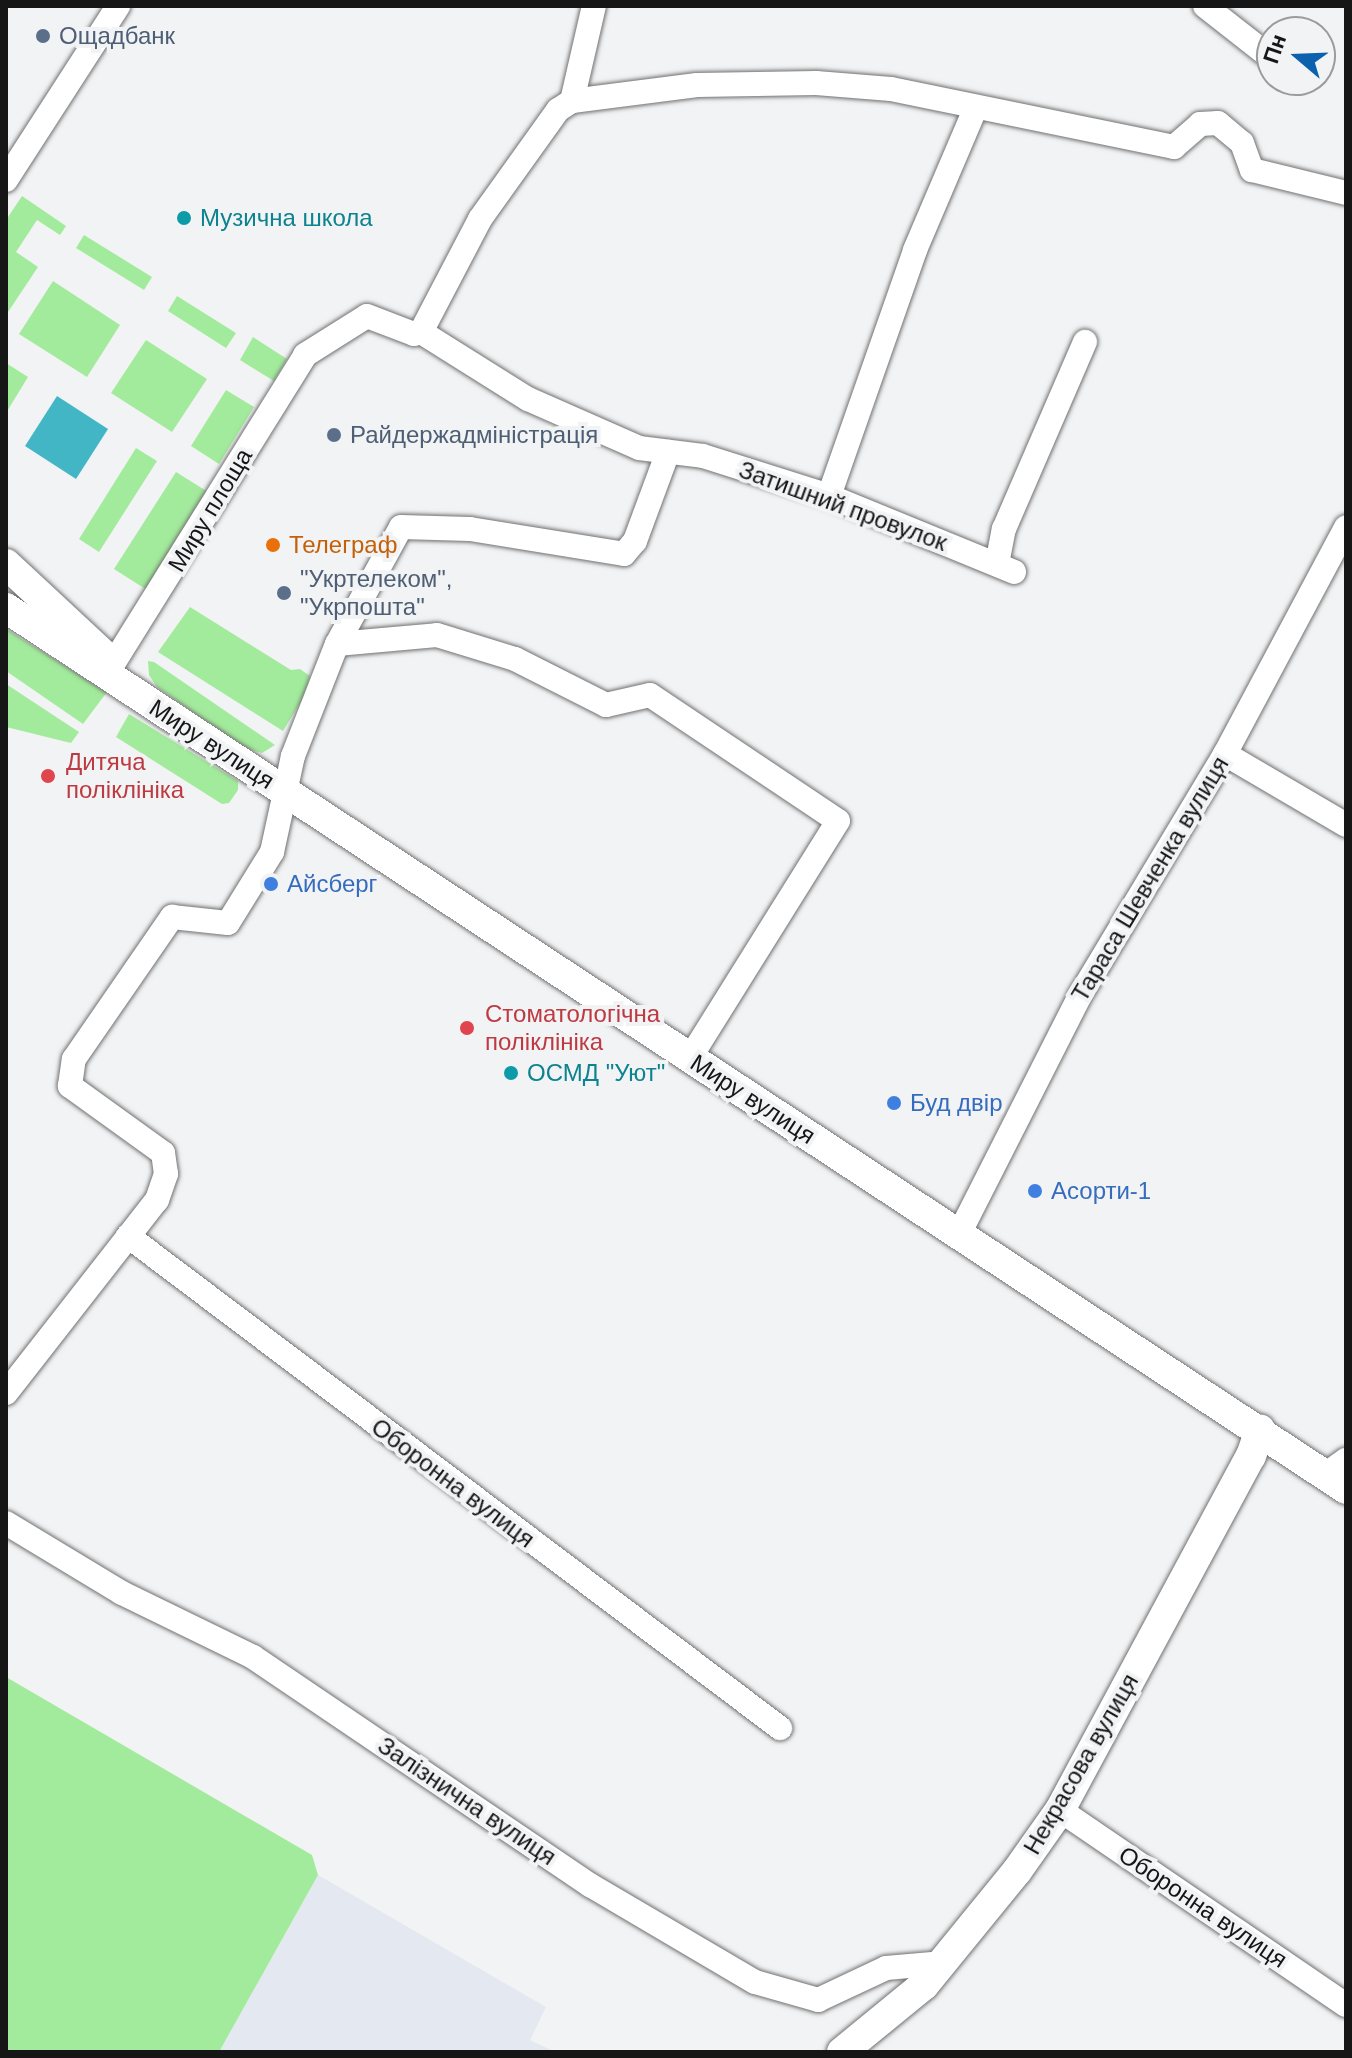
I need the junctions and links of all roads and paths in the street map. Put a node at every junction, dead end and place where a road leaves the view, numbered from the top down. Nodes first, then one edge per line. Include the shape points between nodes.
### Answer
1 (118, 6) edge
2 (594, 6) edge
3 (1205, 6) edge
4 (1256, 46) edge
5 (572, 101) junction
6 (976, 107) junction
7 (6, 180) edge
8 (1346, 193) edge
9 (421, 332) junction
10 (1085, 342) dead end
11 (305, 355) joint
12 (668, 452) junction
13 (829, 496) junction
14 (1346, 527) edge
15 (6, 564) edge
16 (6, 608) edge
17 (337, 644) junction
18 (117, 674) junction
19 (1225, 754) junction
20 (284, 790) junction
21 (1346, 825) edge
22 (690, 1058) junction
23 (959, 1234) junction
24 (128, 1236) junction
25 (6, 1393) edge
26 (1260, 1430) junction
27 (1339, 1475) edge
28 (6, 1523) edge
29 (780, 1728) dead end
30 (1060, 1810) junction
31 (944, 1963) junction
32 (1346, 2005) edge
33 (842, 2052) edge

1 - 7 street
2 - 5 street
3 - 4 street
5 - 6 street via 697,85 816,83 891,89
5 - 9 street via 558,110 480,219
6 - 8 street via 1174,147 1200,124 1218,123 1242,143 1252,170
6 - 13 street via 915,250
9 - 11 street, Затишний провулок via 367,316
9 - 12 street, Затишний провулок via 528,399 639,448
10 - 13 street, Затишний провулок via 1004,529 1005,568
11 - 18 street, Миру площа
12 - 13 street, Затишний провулок via 703,456
12 - 17 street via 635,541 624,554 470,529 401,527
14 - 19 street, Тараса Шевченка вулиця
15 - 18 street
16 - 18 street
17 - 20 street
17 - 22 street via 437,635 515,659 606,705 650,695 838,821
18 - 20 street, Миру вулиця
19 - 21 street
19 - 23 street, Тараса Шевченка вулиця via 1079,997
20 - 22 street, Миру вулиця
20 - 24 street via 272,852 228,923 172,917 74,1059 70,1086 163,1153 166,1174 157,1200
22 - 23 street, Миру вулиця
23 - 26 street, Миру вулиця
24 - 25 street
24 - 29 street, Оборонна вулиця
26 - 27 street, Миру вулиця
26 - 30 street, Некрасова вулиця via 1251,1456
28 - 31 street, Залізнична вулиця via 122,1593 253,1657 590,1885 755,1982 818,2000 886,1968
30 - 31 street, Некрасова вулиця
30 - 32 street, Оборонна вулиця
31 - 33 street, Некрасова вулиця

